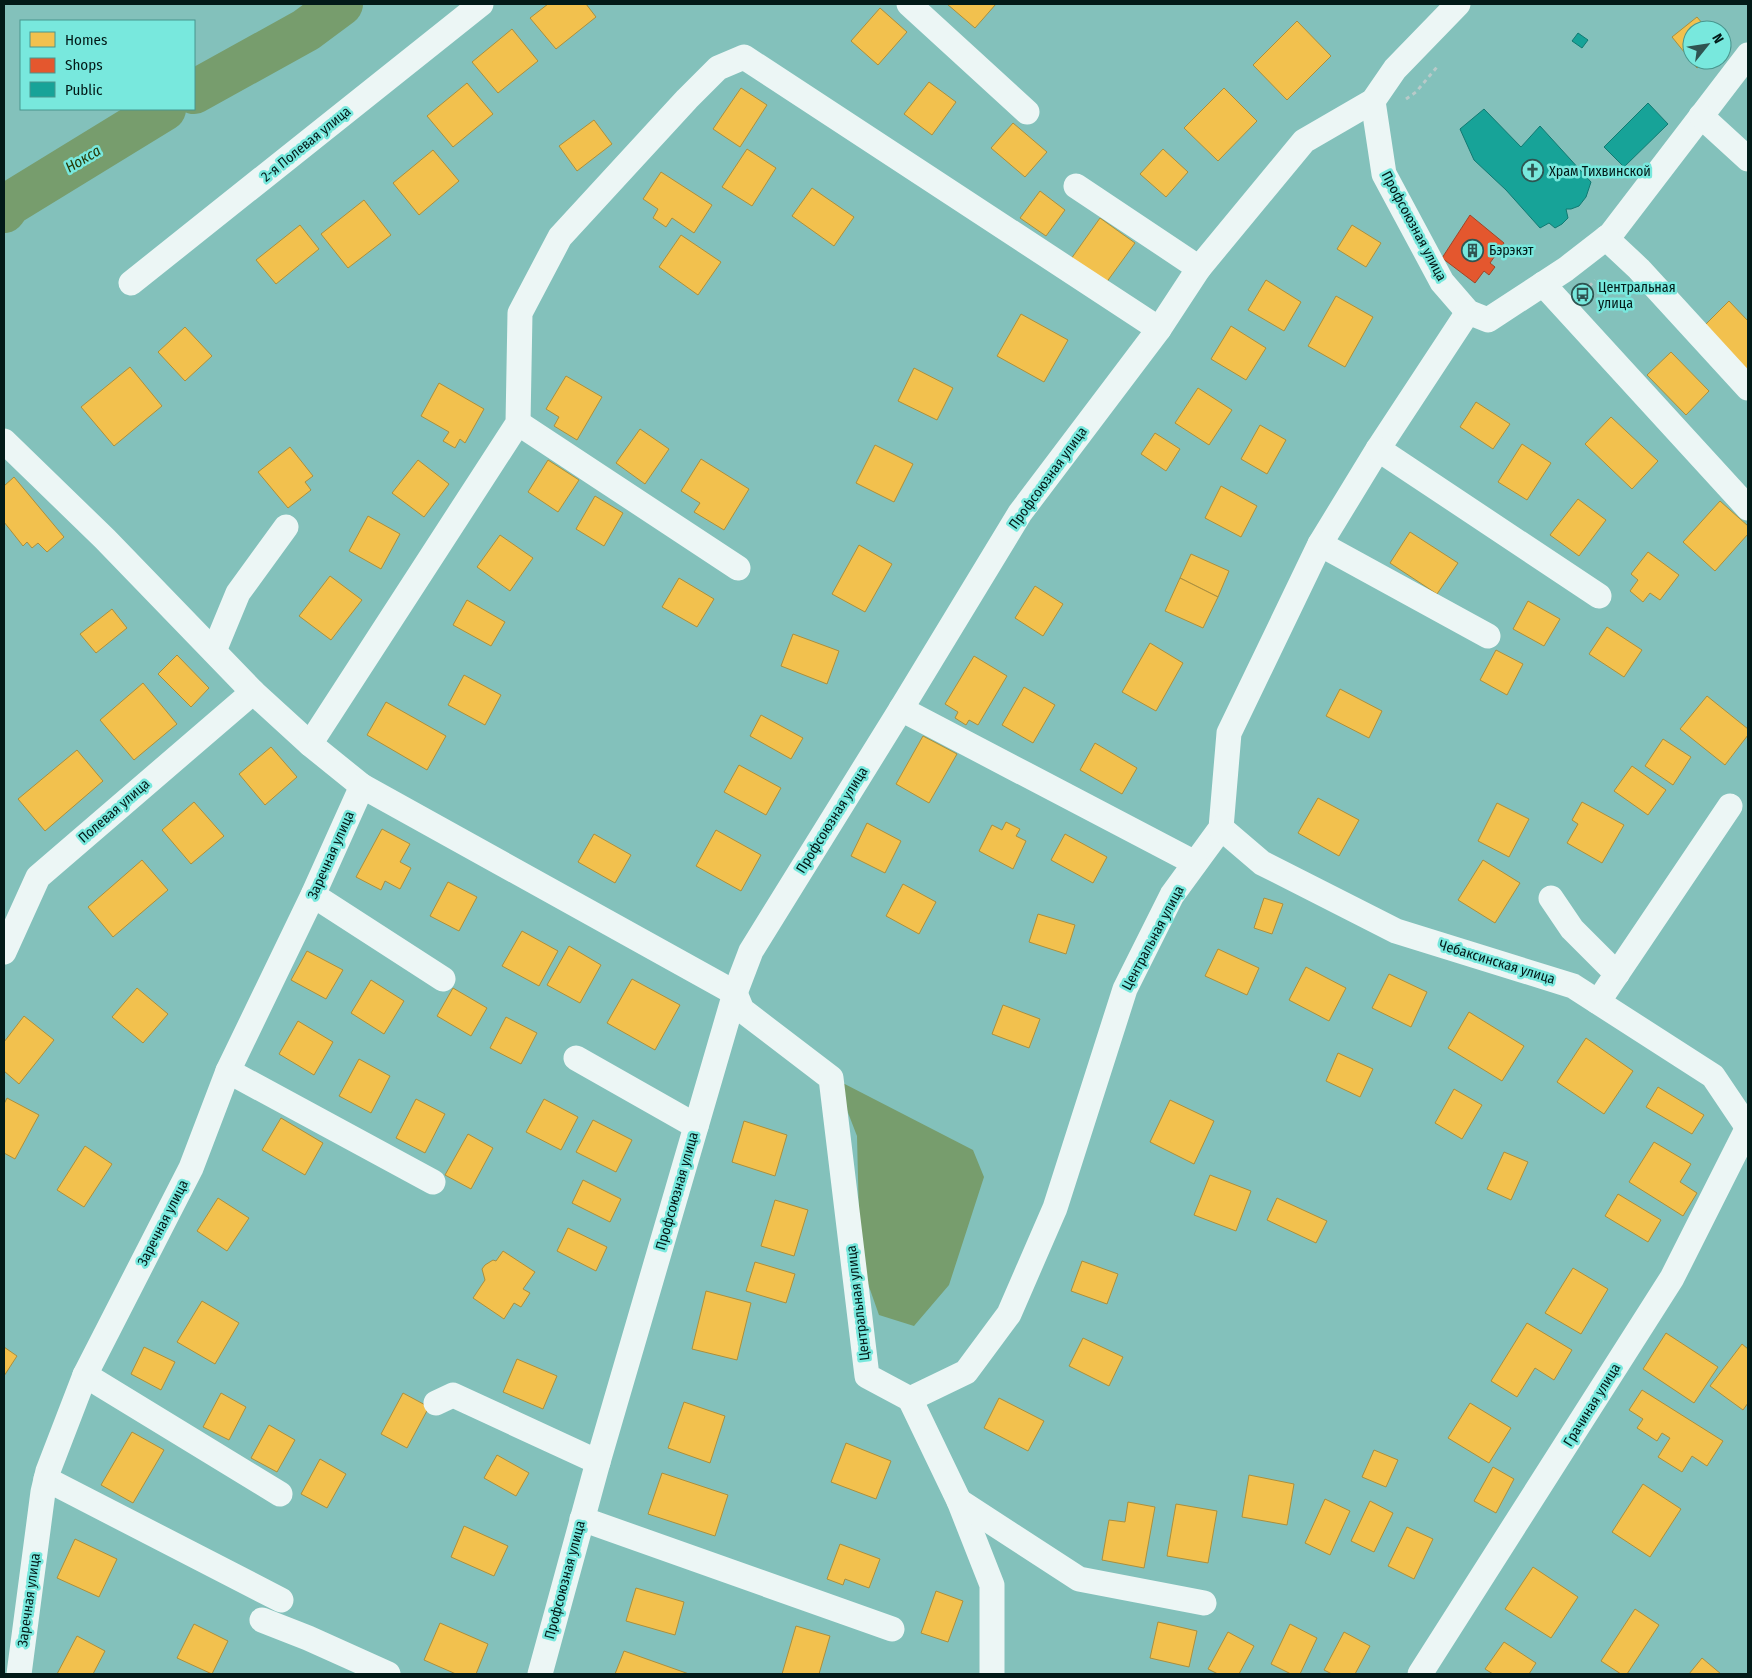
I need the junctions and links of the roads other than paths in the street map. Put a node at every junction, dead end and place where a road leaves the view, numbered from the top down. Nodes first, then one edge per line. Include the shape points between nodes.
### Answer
1 (481, 4) edge
2 (909, 4) edge
3 (1458, 4) edge
4 (1748, 55) edge
5 (1373, 101) junction
6 (1027, 112) dead end
7 (1701, 116) junction
8 (1748, 159) edge
9 (1076, 186) dead end
10 (1606, 238) junction
11 (1200, 268) junction
12 (131, 284) dead end
13 (1543, 284) junction
14 (1468, 312) junction
15 (1160, 329) junction
16 (1748, 388) edge
17 (518, 423) junction
18 (4, 441) edge
19 (1378, 449) junction
20 (1748, 508) edge
21 (286, 527) dead end
22 (1320, 544) junction
23 (738, 568) dead end
24 (1599, 596) dead end
25 (1488, 636) dead end
26 (214, 651) junction
27 (253, 692) junction
28 (901, 709) junction
29 (310, 744) junction
30 (362, 786) junction
31 (1730, 806) dead end
32 (1222, 828) junction
33 (1195, 863) junction
34 (313, 895) junction
35 (1551, 898) dead end
36 (4, 952) edge
37 (1617, 974) junction
38 (443, 979) dead end
39 (735, 993) junction
40 (1598, 1002) junction
41 (576, 1058) dead end
42 (228, 1071) junction
43 (696, 1126) junction
44 (1748, 1127) edge
45 (433, 1182) dead end
46 (85, 1375) junction
47 (910, 1399) junction
48 (436, 1403) dead end
49 (598, 1462) junction
50 (46, 1479) junction
51 (280, 1494) dead end
52 (959, 1501) junction
53 (582, 1519) junction
54 (281, 1600) dead end
55 (1204, 1603) dead end
56 (262, 1620) dead end
57 (892, 1629) dead end
58 (19, 1674) edge
59 (388, 1674) edge
60 (540, 1674) edge
61 (992, 1674) edge
62 (1420, 1674) edge

1 - 12 street, 2-я Полевая улица
2 - 6 street
3 - 5 street, Профсоюзная улица via 1395,69
4 - 7 street
5 - 11 street, Профсоюзная улица via 1304,141
5 - 14 street, Профсоюзная улица via 1384,174 1442,282
7 - 8 street
7 - 10 street
9 - 11 street
10 - 13 street
10 - 16 street via 1639,269
11 - 15 street, Профсоюзная улица
13 - 14 street via 1488,320
13 - 20 street
14 - 19 street
15 - 17 street via 744,57 718,68 560,237 520,314
15 - 28 street, Профсоюзная улица via 1020,512
17 - 23 street
17 - 29 street
18 - 26 street
19 - 22 street
19 - 24 street
21 - 26 street via 238,593
22 - 25 street
22 - 32 street via 1229,733
26 - 27 street
27 - 29 street
27 - 36 street, Полевая улица via 38,877
28 - 33 street
28 - 39 street, Профсоюзная улица via 751,951
29 - 30 street
30 - 34 street, Заречная улица
30 - 39 street
31 - 37 street
32 - 33 street, Центральная улица
32 - 40 street, Чебаксинская улица via 1262,863 1396,931 1573,986
33 - 47 street, Центральная улица via 1172,895 1125,989 1055,1208 1009,1314 966,1372
34 - 38 street
34 - 42 street, Заречная улица
35 - 37 street via 1572,929
37 - 40 street
39 - 43 street, Профсоюзная улица
39 - 47 street, Центральная улица via 742,1010 831,1078 867,1376
40 - 44 street, Чебаксинская улица via 1713,1076
41 - 43 street
42 - 45 street
42 - 46 street, Заречная улица via 191,1168
43 - 49 street, Профсоюзная улица
44 - 62 street, Грачиная улица via 1672,1278
46 - 50 street, Заречная улица
46 - 51 street
47 - 52 street
48 - 49 street via 453,1395
49 - 53 street, Профсоюзная улица
50 - 54 street
50 - 58 street, Заречная улица
52 - 55 street via 1079,1579
52 - 61 street via 992,1585
53 - 57 street
53 - 60 street, Профсоюзная улица
56 - 59 street

